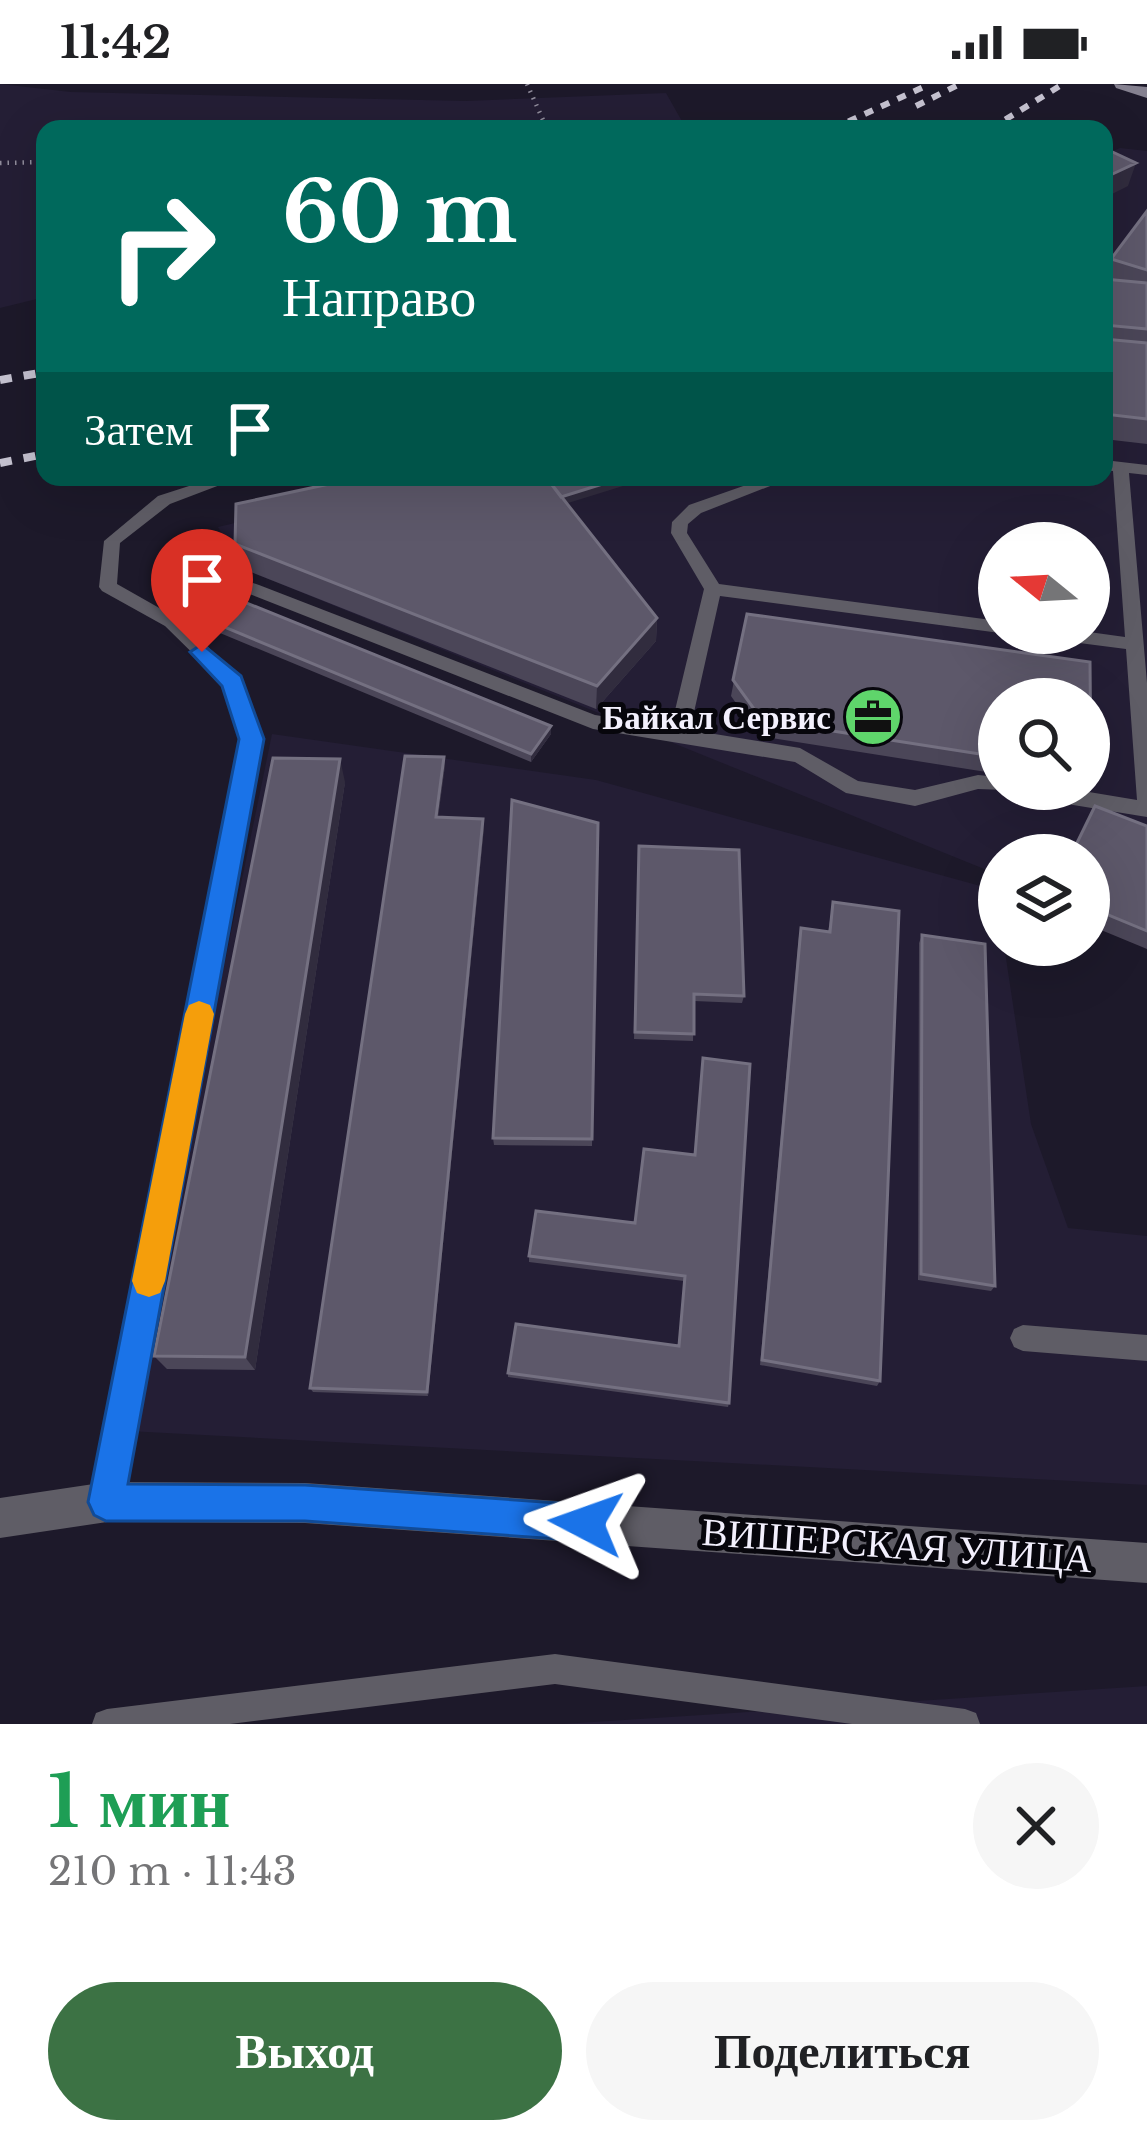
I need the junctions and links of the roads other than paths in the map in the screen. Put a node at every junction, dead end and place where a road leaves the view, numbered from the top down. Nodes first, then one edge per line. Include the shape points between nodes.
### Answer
1 (1122, 84) edge
2 (1147, 93) edge
3 (1113, 466) edge
4 (1147, 470) edge
5 (1113, 474) edge
6 (206, 486) edge
7 (760, 486) edge
8 (253, 589) dead end
9 (713, 589) junction
10 (978, 624) edge
11 (1110, 641) edge
12 (1134, 644) junction
13 (679, 736) junction
14 (978, 782) edge
15 (1110, 801) edge
16 (1147, 806) edge
17 (1023, 1338) dead end
18 (1147, 1348) edge
19 (106, 1502) junction
20 (0, 1518) edge
21 (1147, 1563) edge
22 (107, 1724) edge
23 (965, 1724) edge

1 - 2 main road
3 - 4 lane
5 - 12 lane
6 - 19 lane via 164,500 112,542 108,587 171,622 233,682 251,739
7 - 9 lane via 684,514 679,533
8 - 13 lane via 593,722
9 - 10 lane
9 - 13 lane
11 - 12 lane
12 - 16 lane
13 - 14 lane via 800,755 853,788 915,798
15 - 16 lane
17 - 18 lane
19 - 20 street, ВИШЕРСКАЯ УЛИЦА
19 - 21 street, ВИШЕРСКАЯ УЛИЦА via 305,1503
22 - 23 lane via 555,1669

